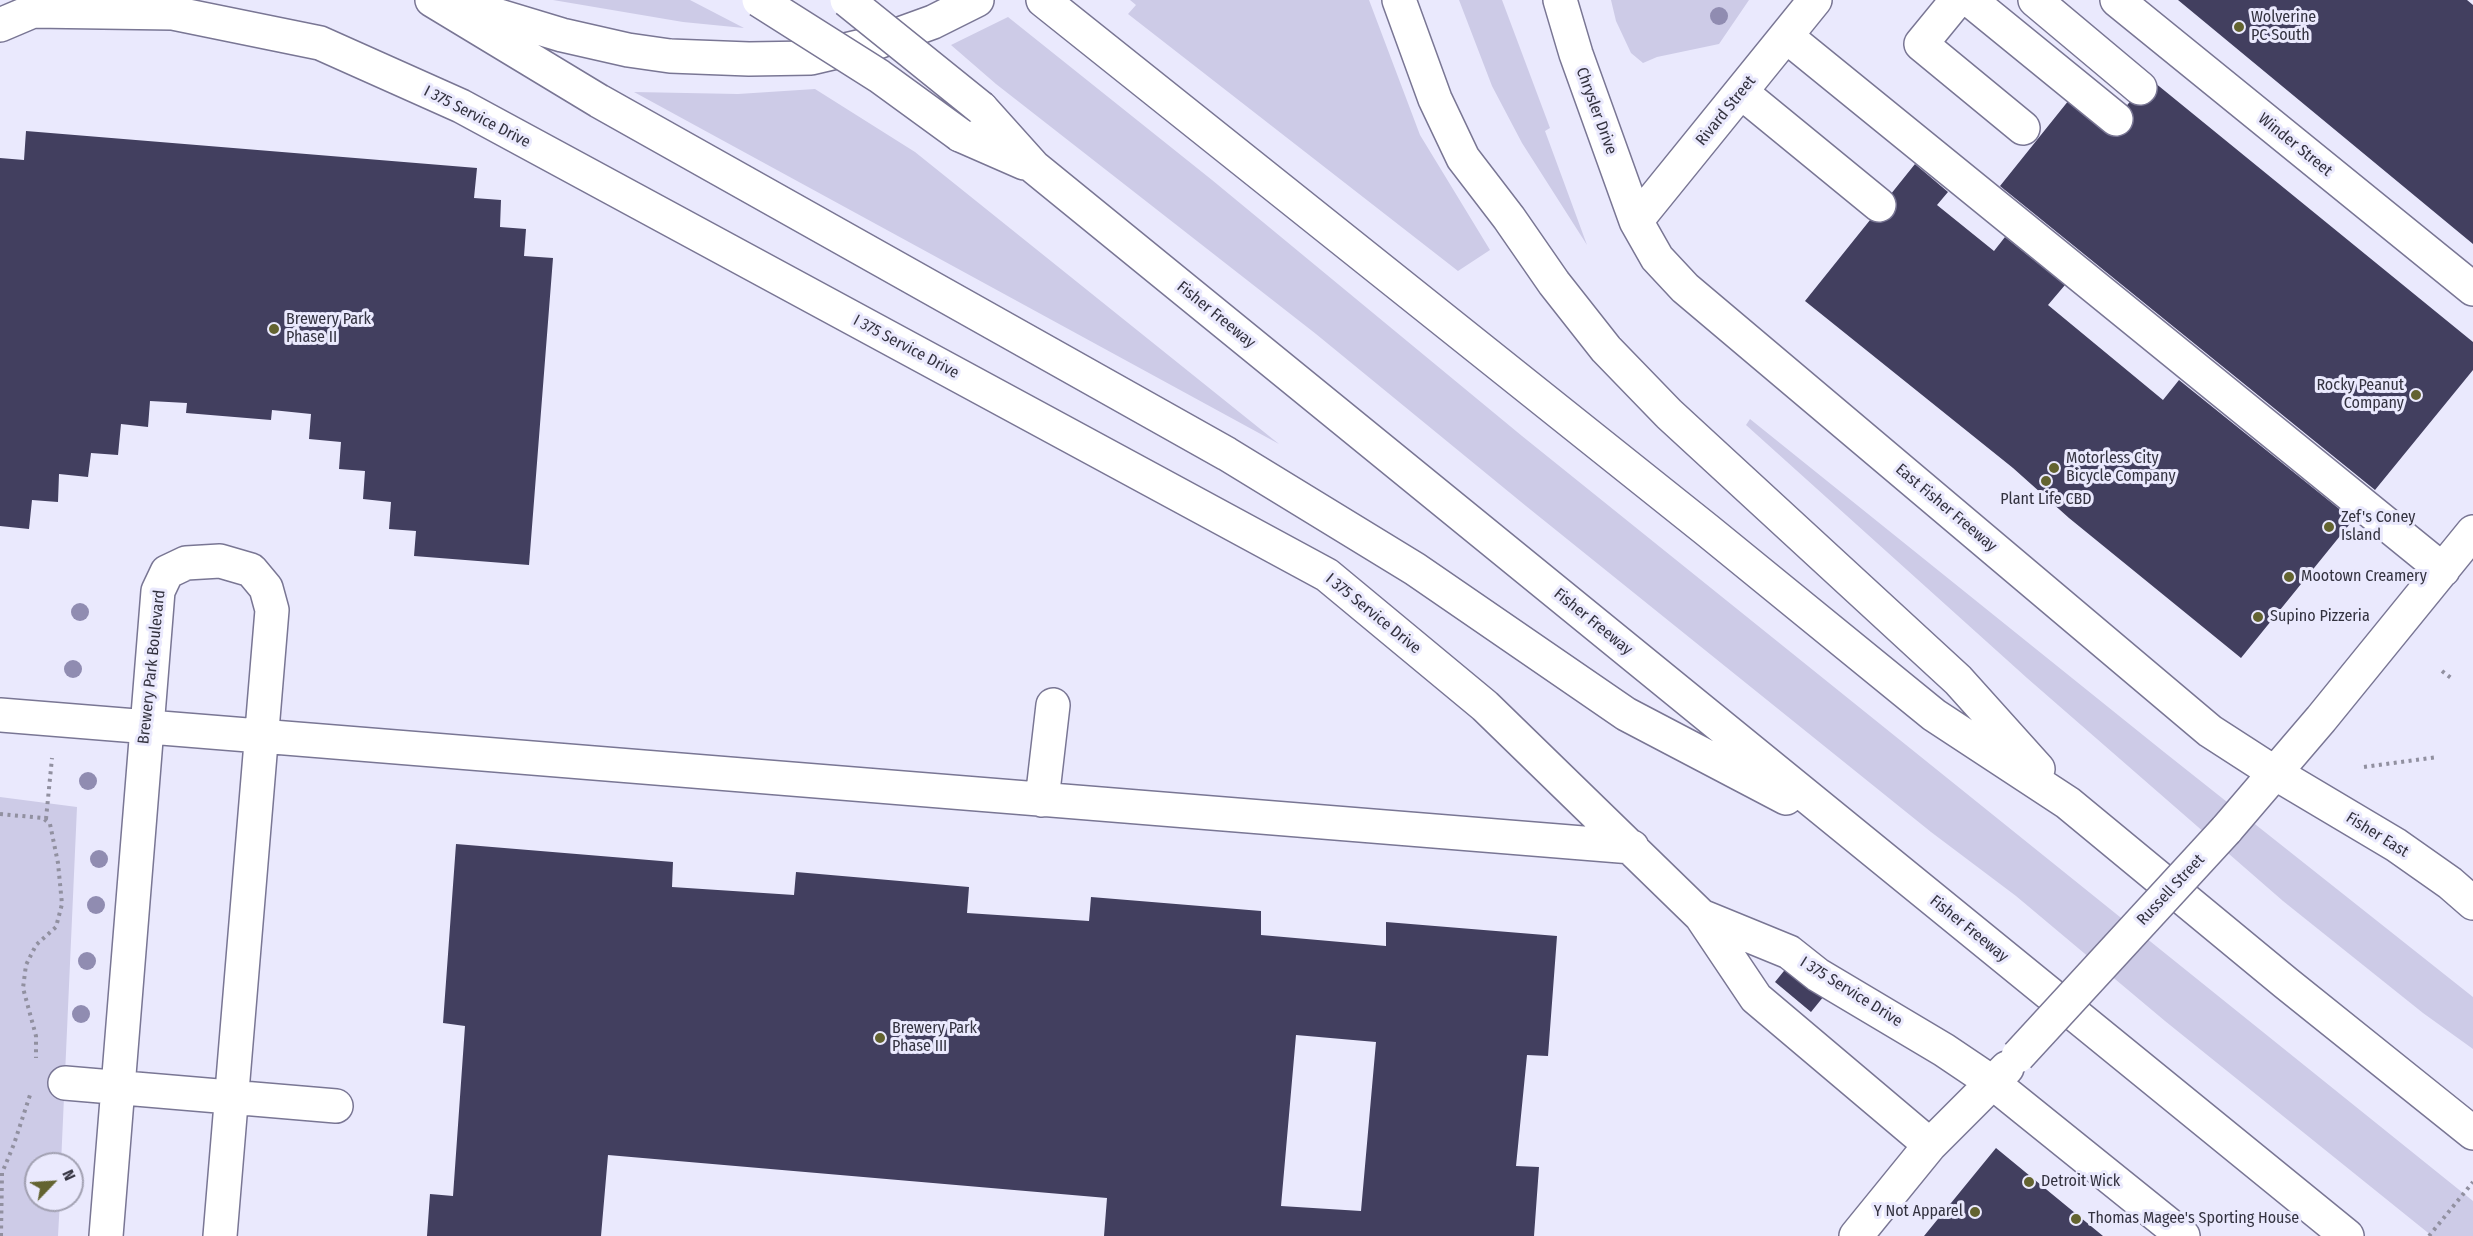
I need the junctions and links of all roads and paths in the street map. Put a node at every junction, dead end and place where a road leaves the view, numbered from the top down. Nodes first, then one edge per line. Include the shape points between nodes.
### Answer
1 (432, 0) edge
2 (447, 0) edge
3 (759, 0) edge
4 (847, 0) edge
5 (977, 0) edge
6 (1043, 0) edge
7 (1399, 0) edge
8 (1421, 0) edge
9 (1560, 0) edge
10 (1815, 0) edge
11 (1957, 0) edge
12 (1970, 0) edge
13 (2006, 0) edge
14 (2035, 0) edge
15 (2117, 0) edge
16 (0, 25) edge
17 (1786, 36) junction
18 (1741, 92) junction
19 (2128, 103) junction
20 (2023, 128) dead end
21 (1034, 167) junction
22 (1879, 205) dead end
23 (1509, 218) junction
24 (1636, 221) junction
25 (2473, 289) edge
26 (2473, 532) edge
27 (2443, 570) junction
28 (2442, 671) dead end
29 (2451, 678) dead end
30 (1053, 705) dead end
31 (0, 715) edge
32 (57, 720) junction
33 (145, 727) junction
34 (260, 737) junction
35 (2438, 757) dead end
36 (2364, 767) dead end
37 (2275, 773) junction
38 (1042, 800) junction
39 (2068, 803) junction
40 (0, 814) edge
41 (46, 820) junction
42 (1850, 832) junction
43 (1632, 847) junction
44 (2473, 903) edge
45 (1701, 916) junction
46 (34, 1069) dead end
47 (65, 1083) dead end
48 (1993, 1083) junction
49 (118, 1089) junction
50 (30, 1092) dead end
51 (232, 1098) junction
52 (336, 1106) dead end
53 (2473, 1133) edge
54 (1930, 1145) junction
55 (2473, 1182) edge
56 (1, 1236) edge
57 (106, 1236) edge
58 (220, 1236) edge
59 (1856, 1236) edge
60 (2183, 1236) edge
61 (2347, 1236) edge
62 (2429, 1236) edge

1 - 42 main road via 599,101 1227,454 1415,569 1626,714
2 - 5 main road via 562,35 628,50 749,59 811,58 875,43 933,22
3 - 21 main road, bridge via 879,76 960,135
4 - 21 main road, Fisher Freeway, bridge via 981,108
6 - 39 main road via 1934,715
7 - 23 main road via 1435,99 1463,158
8 - 23 main road
9 - 24 main road, Chrysler Drive
10 - 17 main road, Rivard Street
11 - 20 main road via 1921,44
12 - 19 main road
13 - 19 main road
14 - 19 main road
15 - 25 main road, Winder Street
16 - 43 main road, I 375 Service Drive via 33,11 173,13 320,43 461,106 1326,575 1485,706
17 - 18 main road, Rivard Street
17 - 27 main road
18 - 22 main road
18 - 24 main road, Rivard Street
21 - 42 main road, Fisher Freeway
23 - 39 main road via 1606,349 1669,414 1958,680
24 - 37 main road, East Fisher Freeway via 1657,258 1685,288 2211,731
26 - 27 main road, Russell Street
27 - 37 main road, Russell Street
28 - 29 path
30 - 38 main road
31 - 32 main road
32 - 33 main road
32 - 41 path
33 - 34 main road
33 - 34 main road, Brewery Park Boulevard via 158,591 167,572 186,563 220,561 251,570 266,588 272,610
33 - 49 main road, Brewery Park Boulevard
34 - 38 main road
34 - 51 main road, Brewery Park Boulevard
35 - 36 path
37 - 44 main road, Fisher East via 2396,845
37 - 48 main road, Russell Street, bridge
38 - 43 main road
39 - 53 main road
40 - 41 path
41 - 46 path via 58,863 62,904 57,927 36,945 26,965 23,988 36,1036
42 - 61 main road, Fisher Freeway
43 - 45 main road, I 375 Service Drive
45 - 48 main road, I 375 Service Drive via 1788,952 1818,975
45 - 54 main road, I 375 Service Drive via 1756,998
47 - 49 main road
48 - 54 main road, Russell Street
48 - 60 main road, I 375 Service Drive
49 - 51 main road
49 - 57 main road, Brewery Park Boulevard
50 - 56 path via 2,1173
51 - 52 main road
51 - 58 main road, Brewery Park Boulevard
54 - 59 main road, Russell Street
55 - 62 path

